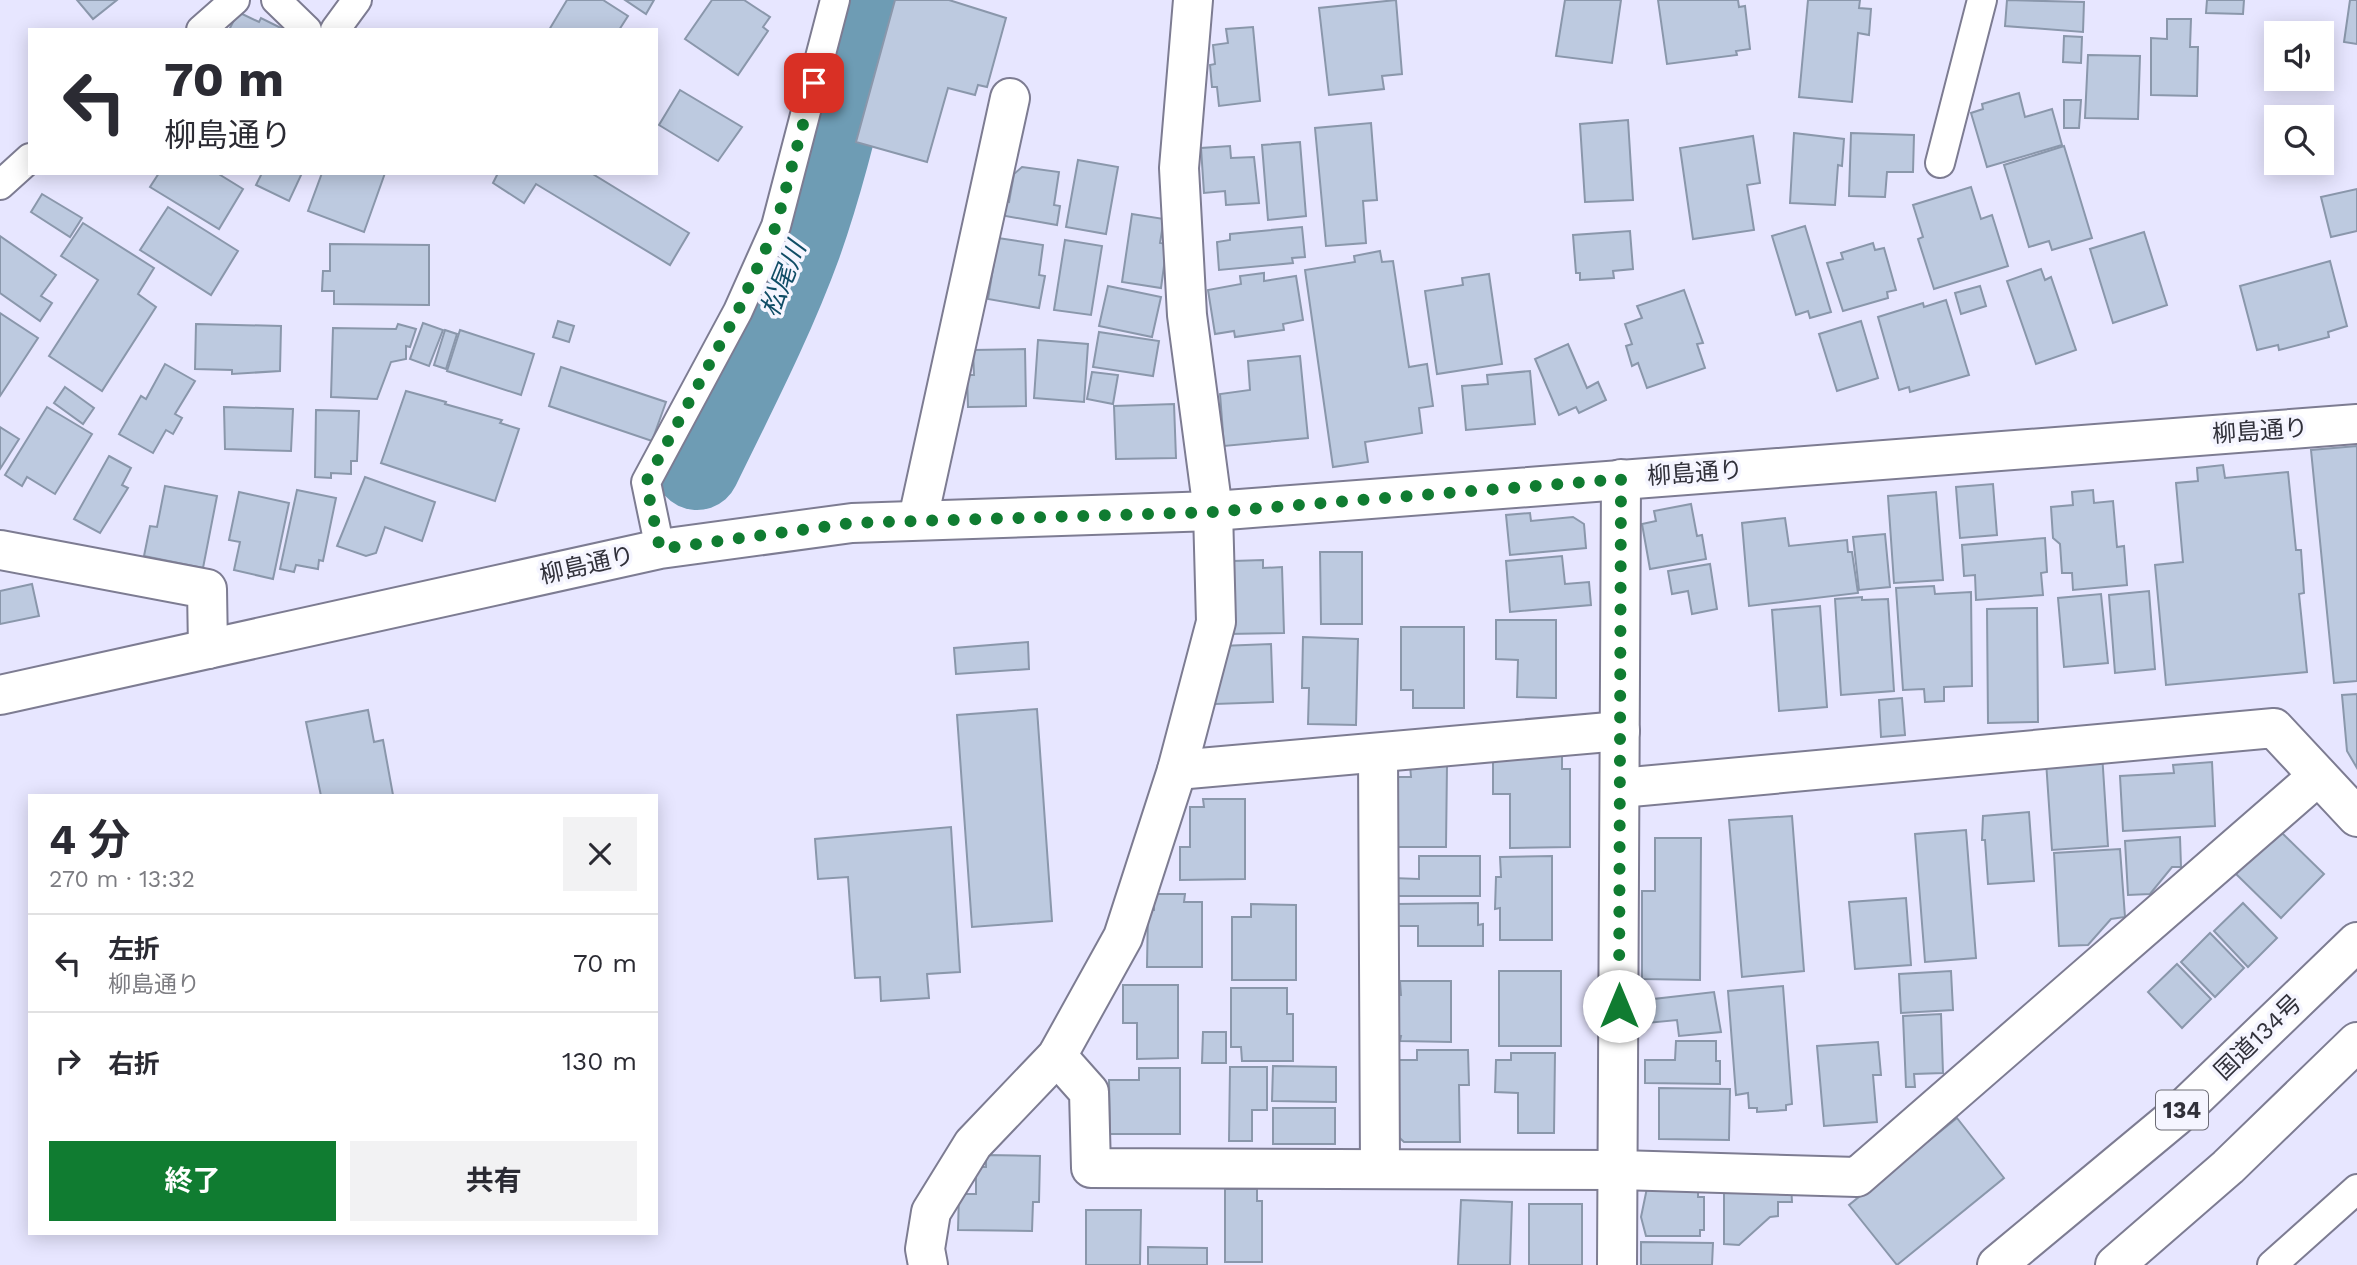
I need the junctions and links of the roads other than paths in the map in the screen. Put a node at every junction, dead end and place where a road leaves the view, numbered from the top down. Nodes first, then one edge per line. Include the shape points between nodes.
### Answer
1 (235, 0) edge
2 (276, 0) edge
3 (356, 0) edge
4 (835, 0) edge
5 (1194, 0) edge
6 (1982, 0) edge
7 (203, 28) edge
8 (305, 28) edge
9 (336, 28) edge
10 (1010, 98) dead end
11 (28, 160) edge
12 (1940, 163) dead end
13 (0, 185) edge
14 (2357, 424) edge
15 (1621, 479) junction
16 (1213, 512) junction
17 (918, 519) junction
18 (660, 549) junction
19 (0, 550) edge
20 (208, 649) junction
21 (0, 695) edge
22 (1620, 731) junction
23 (1378, 753) junction
24 (1177, 770) junction
25 (2318, 775) junction
26 (1620, 788) junction
27 (2357, 817) edge
28 (2357, 942) edge
29 (2357, 1042) edge
30 (1057, 1056) junction
31 (1380, 1169) junction
32 (1619, 1170) junction
33 (2357, 1189) edge
34 (928, 1265) edge
35 (1617, 1265) edge
36 (1997, 1265) edge
37 (2115, 1265) edge
38 (2272, 1265) edge

1 - 7 lane
2 - 8 lane
3 - 9 lane
4 - 18 lane via 776,226 738,311 646,482
5 - 16 main road via 1179,169 1187,315
6 - 12 lane
10 - 17 main road
11 - 13 lane
14 - 15 main road, 柳島通り
15 - 16 main road, 柳島通り
15 - 22 main road
16 - 17 main road, 柳島通り
16 - 24 main road via 1216,622
17 - 18 main road, 柳島通り via 754,534
18 - 20 main road, 柳島通り
19 - 20 main road via 207,589
20 - 21 main road, 柳島通り
22 - 23 main road
22 - 26 main road
23 - 24 main road
23 - 31 main road
24 - 30 main road via 1123,937
25 - 26 main road via 2274,728
25 - 27 main road
25 - 32 main road via 1857,1177
26 - 32 main road
28 - 36 main road, 国道134号 / 134 via 2175,1117
29 - 37 main road via 2228,1167
30 - 31 main road via 1089,1092 1091,1168
30 - 34 main road via 973,1144 938,1200 931,1212 925,1249
31 - 32 main road
32 - 35 main road
33 - 38 lane

